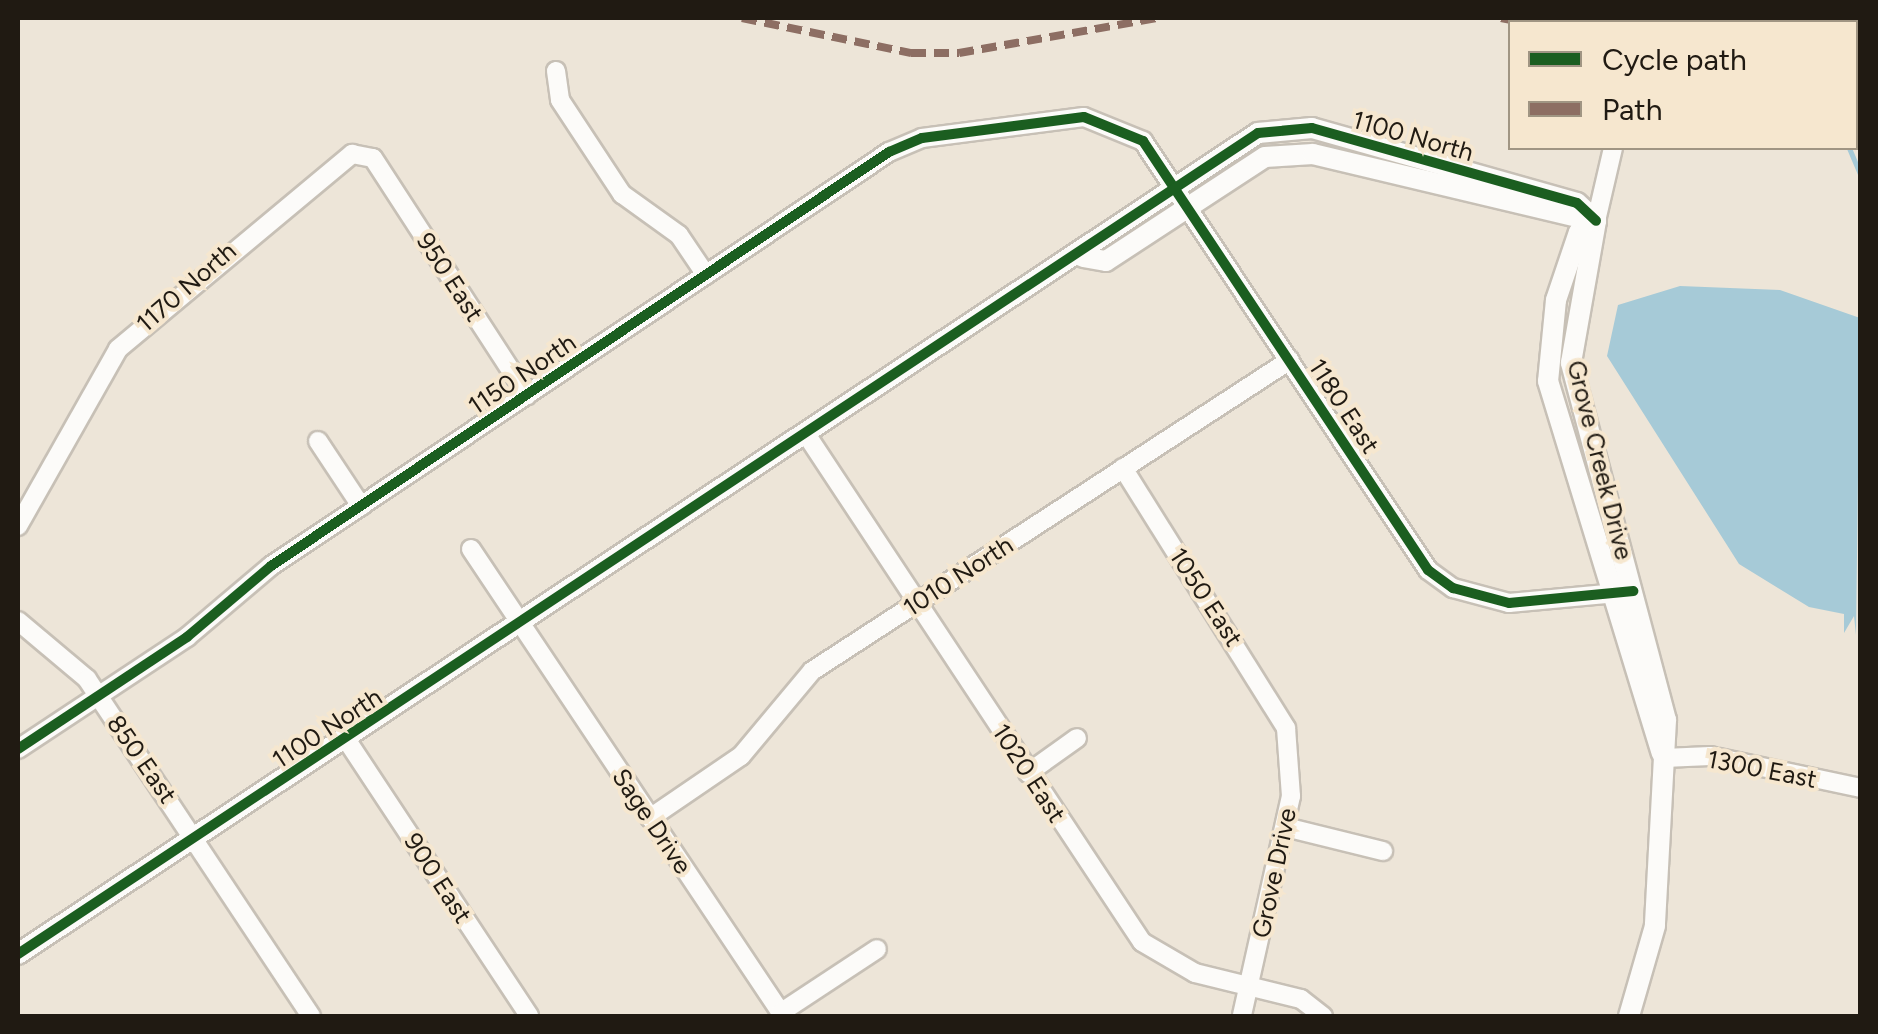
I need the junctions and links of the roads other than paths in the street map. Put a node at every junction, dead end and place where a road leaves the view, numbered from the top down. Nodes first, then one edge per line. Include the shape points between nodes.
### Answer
1 (556, 71) dead end
2 (1084, 117) joint
3 (1613, 150) edge
4 (374, 158) joint
5 (1175, 186) junction
6 (1189, 207) junction
7 (1596, 221) junction
8 (1084, 256) junction
9 (706, 275) junction
10 (1290, 360) junction
11 (527, 395) junction
12 (808, 437) junction
13 (318, 441) dead end
14 (1123, 468) junction
15 (361, 506) junction
16 (18, 526) edge
17 (471, 549) dead end
18 (1624, 592) junction
19 (916, 603) junction
20 (18, 621) edge
21 (521, 624) junction
22 (99, 696) junction
23 (1286, 728) joint
24 (1077, 738) dead end
25 (346, 739) junction
26 (18, 749) edge
27 (1664, 758) junction
28 (1028, 773) junction
29 (1860, 788) edge
30 (650, 818) junction
31 (1285, 827) junction
32 (196, 837) junction
33 (1383, 851) dead end
34 (877, 949) dead end
35 (18, 954) edge
36 (1250, 986) junction
37 (781, 1015) edge
38 (311, 1016) edge
39 (530, 1016) edge
40 (1242, 1016) edge
41 (1323, 1016) edge
42 (1629, 1016) edge

1 - 9 street via 560,100 622,194 679,236
2 - 5 street, 1180 East via 1143,141
2 - 9 street, 1150 North via 922,138
3 - 7 street, Grove Creek Drive
4 - 11 street, 950 East
4 - 16 street, 1170 North via 352,154 312,181 149,315 118,349
5 - 6 street, 1180 East
5 - 7 street, 1100 North via 1258,133 1312,128 1577,203
5 - 8 street, 1100 North
6 - 7 street, 1100 North via 1265,157 1312,154
6 - 8 street, 1100 North via 1106,261
6 - 10 street, 1180 East
7 - 18 street, Grove Creek Drive via 1579,232 1556,300 1548,381
8 - 12 street, 1100 North
9 - 11 street, 1150 North
10 - 14 street, 1010 North
10 - 18 street, 1180 East via 1428,570 1453,588 1537,604
11 - 15 street, 1150 North
12 - 19 street, 1020 East
12 - 21 street, 1100 North
13 - 15 street
14 - 19 street, 1010 North
14 - 23 street, 1050 East
15 - 22 street, 1150 North
17 - 21 street, Sage Drive
18 - 27 street, Grove Creek Drive
19 - 28 street, 1020 East
19 - 30 street, 1010 North via 812,671 740,756
20 - 22 street, 850 East
21 - 25 street, 1100 North
21 - 30 street, Sage Drive
22 - 26 street, 1150 North
22 - 32 street, 850 East
23 - 31 street, Grove Drive
24 - 28 street
25 - 32 street, 1100 North
25 - 39 street, 900 East
27 - 29 street, 1300 East via 1710,756
27 - 42 street, Grove Creek Drive via 1655,926
28 - 36 street, 1020 East via 1142,942 1195,973
30 - 37 street, Sage Drive
31 - 33 street
31 - 36 street, Grove Drive
32 - 35 street, 1100 North
32 - 38 street, 850 East
34 - 37 street
36 - 40 street, Grove Drive
36 - 41 street, 1020 East via 1300,999

